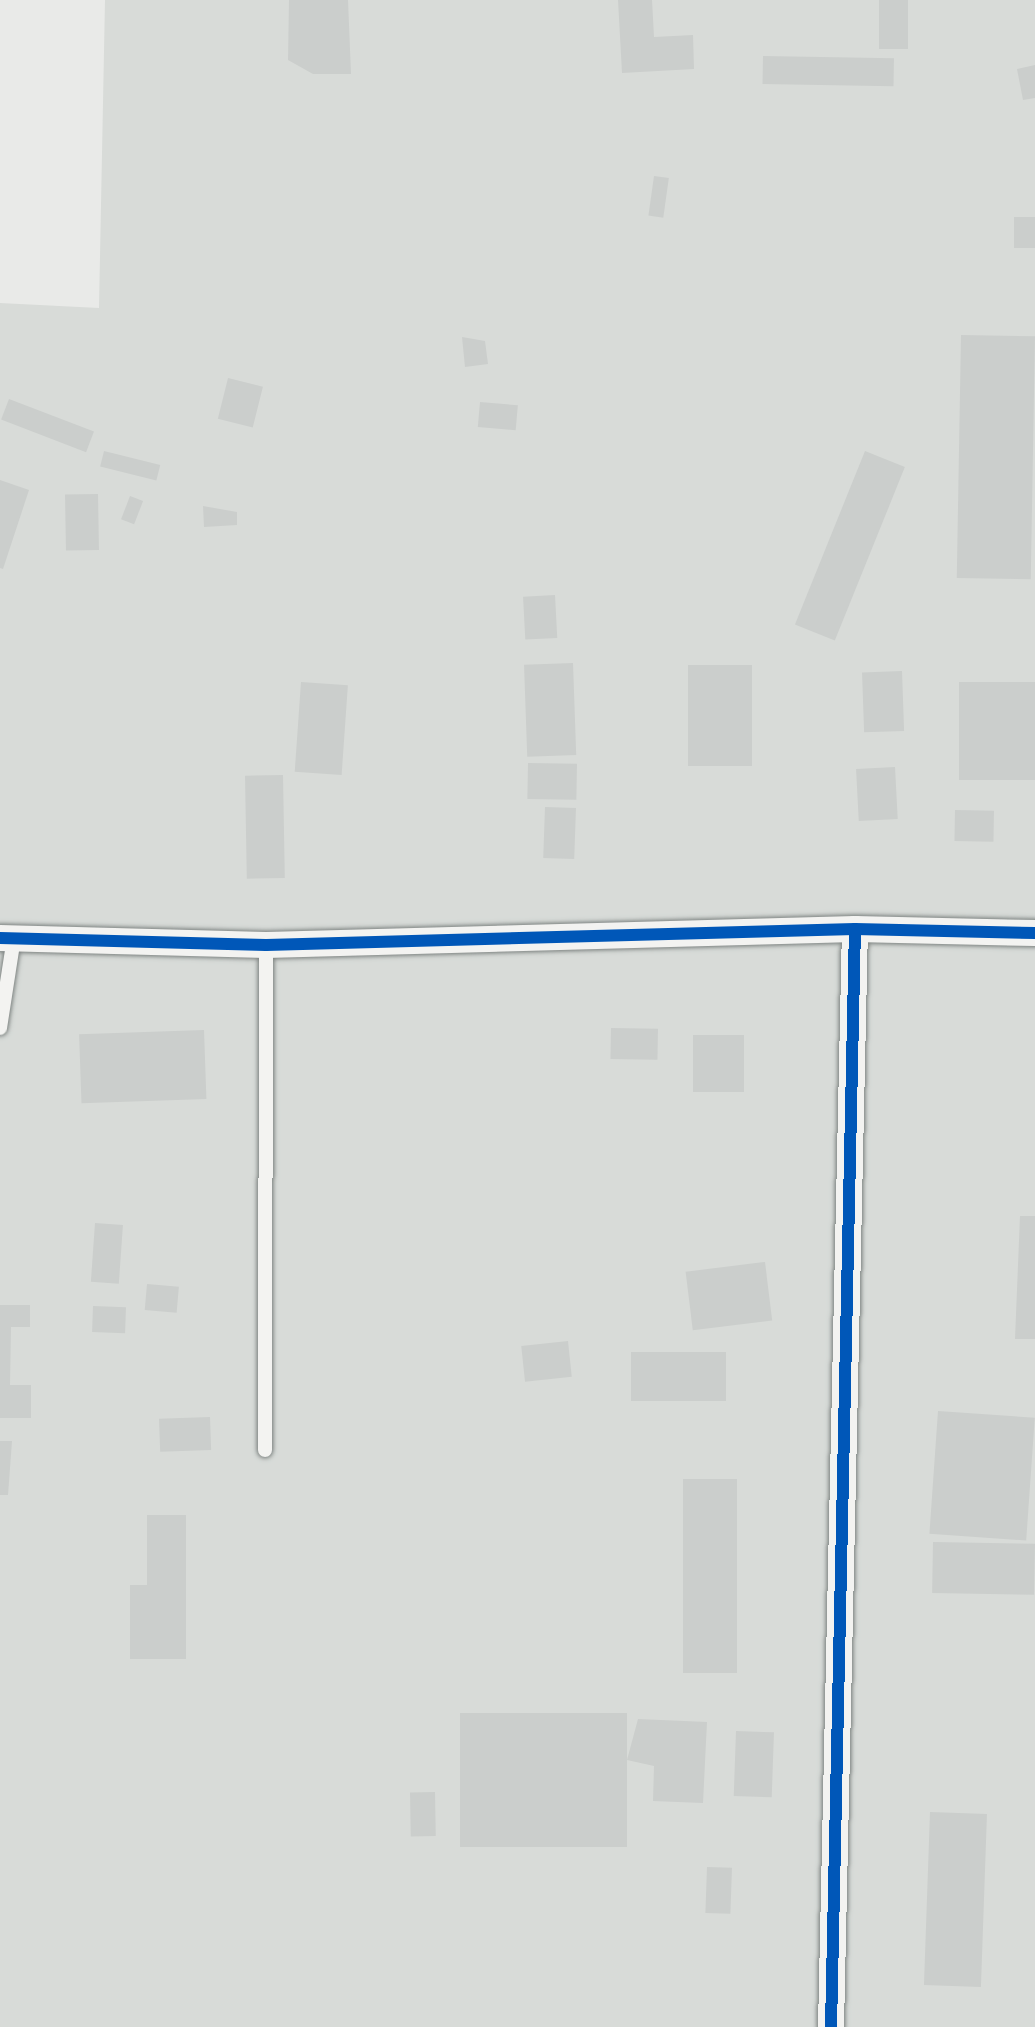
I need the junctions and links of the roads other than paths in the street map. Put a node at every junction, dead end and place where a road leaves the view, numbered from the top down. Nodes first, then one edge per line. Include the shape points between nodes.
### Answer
1 (855, 929) junction
2 (1035, 933) edge
3 (7, 938) edge
4 (266, 945) junction
5 (0, 1028) edge
6 (265, 1450) dead end
7 (831, 2027) edge

1 - 2 street
1 - 4 street
1 - 7 street
3 - 4 street
3 - 5 lane
4 - 6 lane

